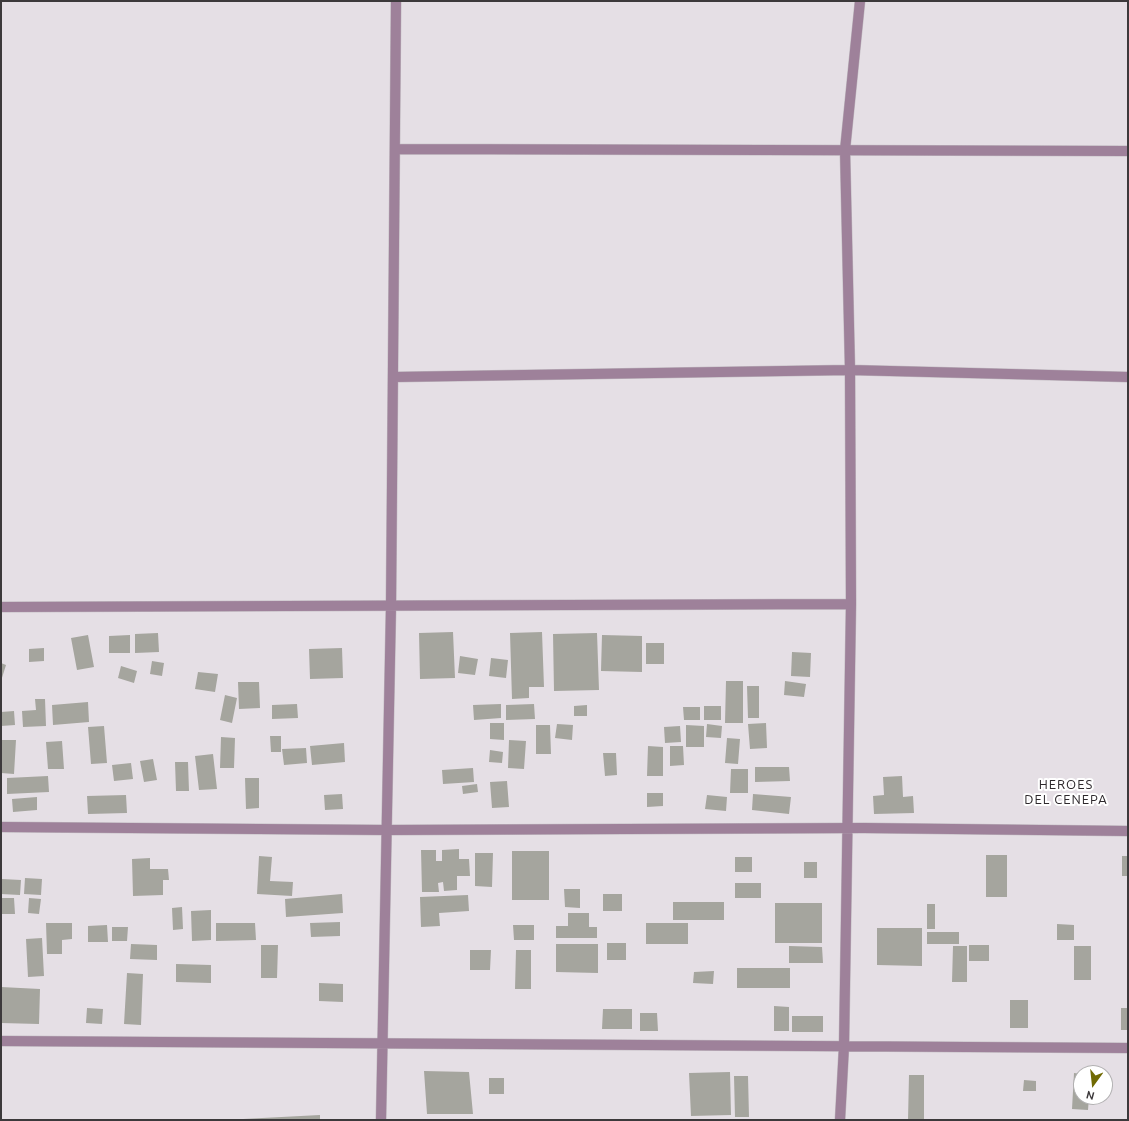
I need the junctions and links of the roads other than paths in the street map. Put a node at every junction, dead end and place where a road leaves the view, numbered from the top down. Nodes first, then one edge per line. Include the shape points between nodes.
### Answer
1 (396, 1) edge
2 (860, 1) edge
3 (396, 149) junction
4 (845, 150) junction
5 (1128, 151) edge
6 (850, 370) junction
7 (394, 377) junction
8 (1128, 377) edge
9 (851, 604) junction
10 (391, 606) junction
11 (1, 607) edge
12 (1, 827) edge
13 (847, 829) junction
14 (387, 830) junction
15 (1128, 831) edge
16 (1, 1041) edge
17 (383, 1043) junction
18 (844, 1046) junction
19 (1128, 1048) edge
20 (381, 1120) edge
21 (840, 1120) edge

1 - 3 street
2 - 4 street
3 - 4 street
3 - 7 street
4 - 5 street
4 - 6 street
6 - 7 street
6 - 8 street
6 - 9 street
7 - 10 street
9 - 10 street
9 - 13 street
10 - 11 street
10 - 14 street
12 - 14 street
13 - 14 street
13 - 15 street
13 - 18 street
14 - 17 street
16 - 17 street
17 - 18 street
17 - 20 street
18 - 19 street
18 - 21 street

